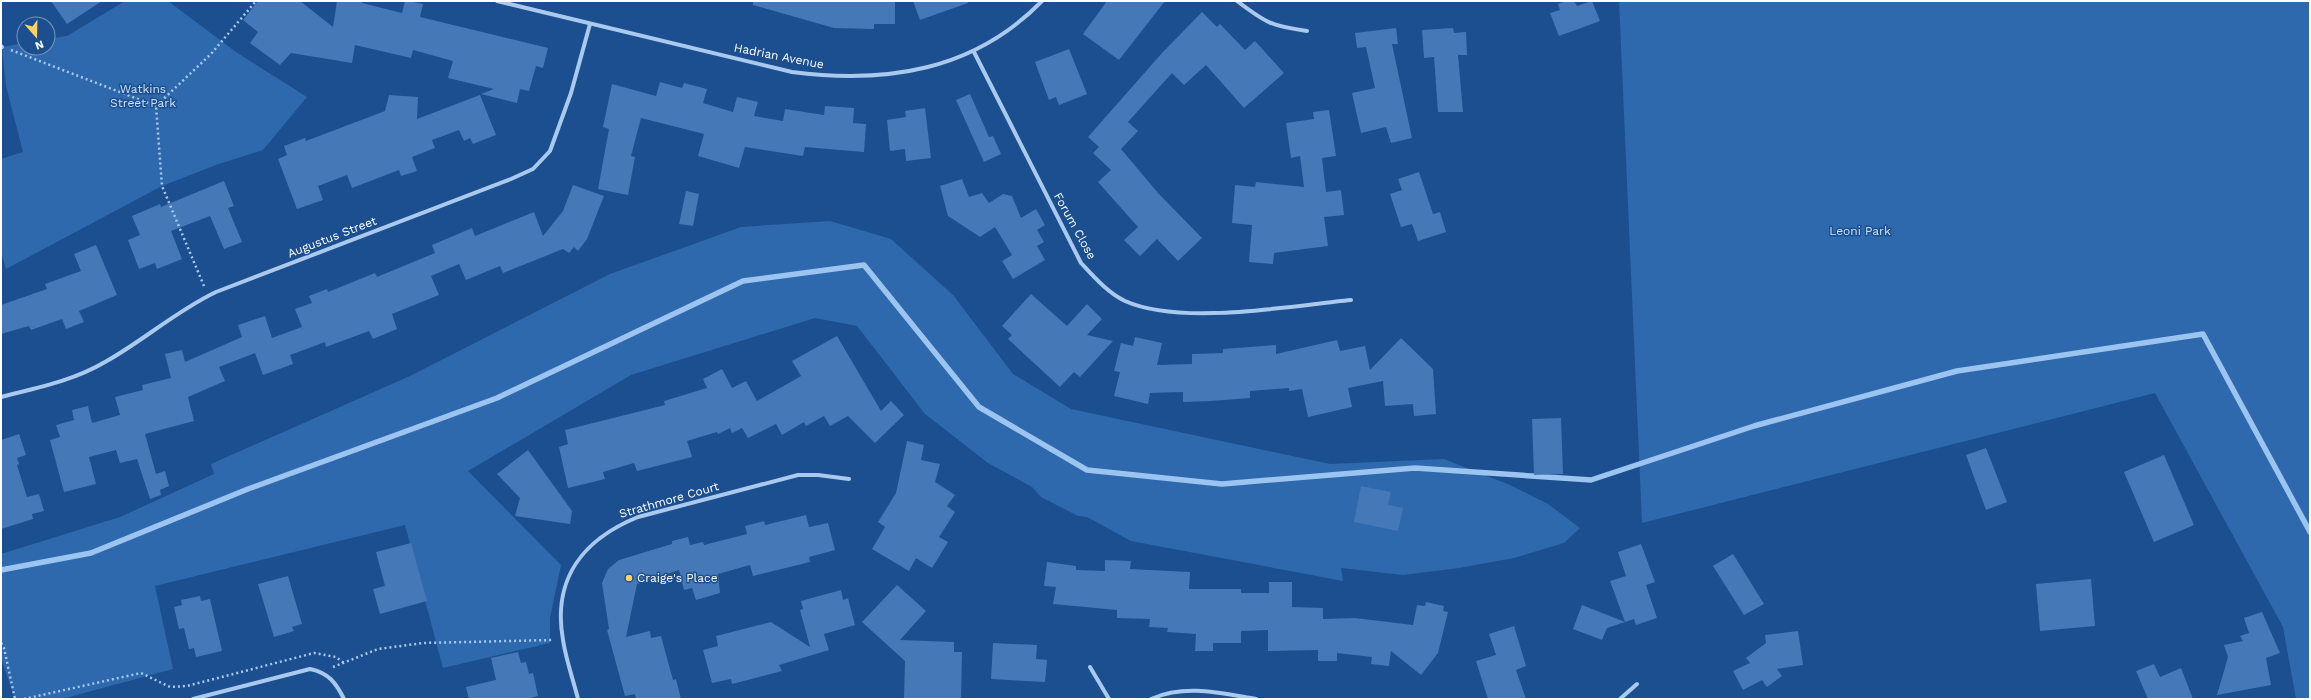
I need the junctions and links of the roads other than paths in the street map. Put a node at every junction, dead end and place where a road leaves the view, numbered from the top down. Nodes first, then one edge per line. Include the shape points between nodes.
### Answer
1 (497, 1) edge
2 (1042, 1) edge
3 (1237, 1) edge
4 (590, 24) junction
5 (1307, 31) dead end
6 (974, 52) junction
7 (1351, 300) dead end
8 (1, 397) edge
9 (849, 479) dead end
10 (1090, 667) dead end
11 (1637, 684) dead end
12 (194, 699) edge
13 (344, 699) edge
14 (578, 699) edge
15 (1109, 699) edge
16 (1151, 699) edge
17 (1256, 699) edge
18 (1620, 699) edge

1 - 4 street, Hadrian Avenue
2 - 6 street, Hadrian Avenue via 1020,23
3 - 5 street via 1264,21 1277,27
4 - 6 street, Hadrian Avenue via 792,72 830,77 890,74 950,61
4 - 8 street, Augustus Street via 561,126 550,152 533,169 208,296 104,363 76,376
6 - 7 street, Forum Close via 1081,263 1100,284 1124,300 1152,310 1186,313 1238,311
9 - 14 street, Strathmore Court via 818,474 798,475 638,516 614,527 582,554 563,594 560,619
10 - 15 street
11 - 18 street
12 - 13 street via 310,669 322,672 333,679
16 - 17 street via 1162,694 1187,690

